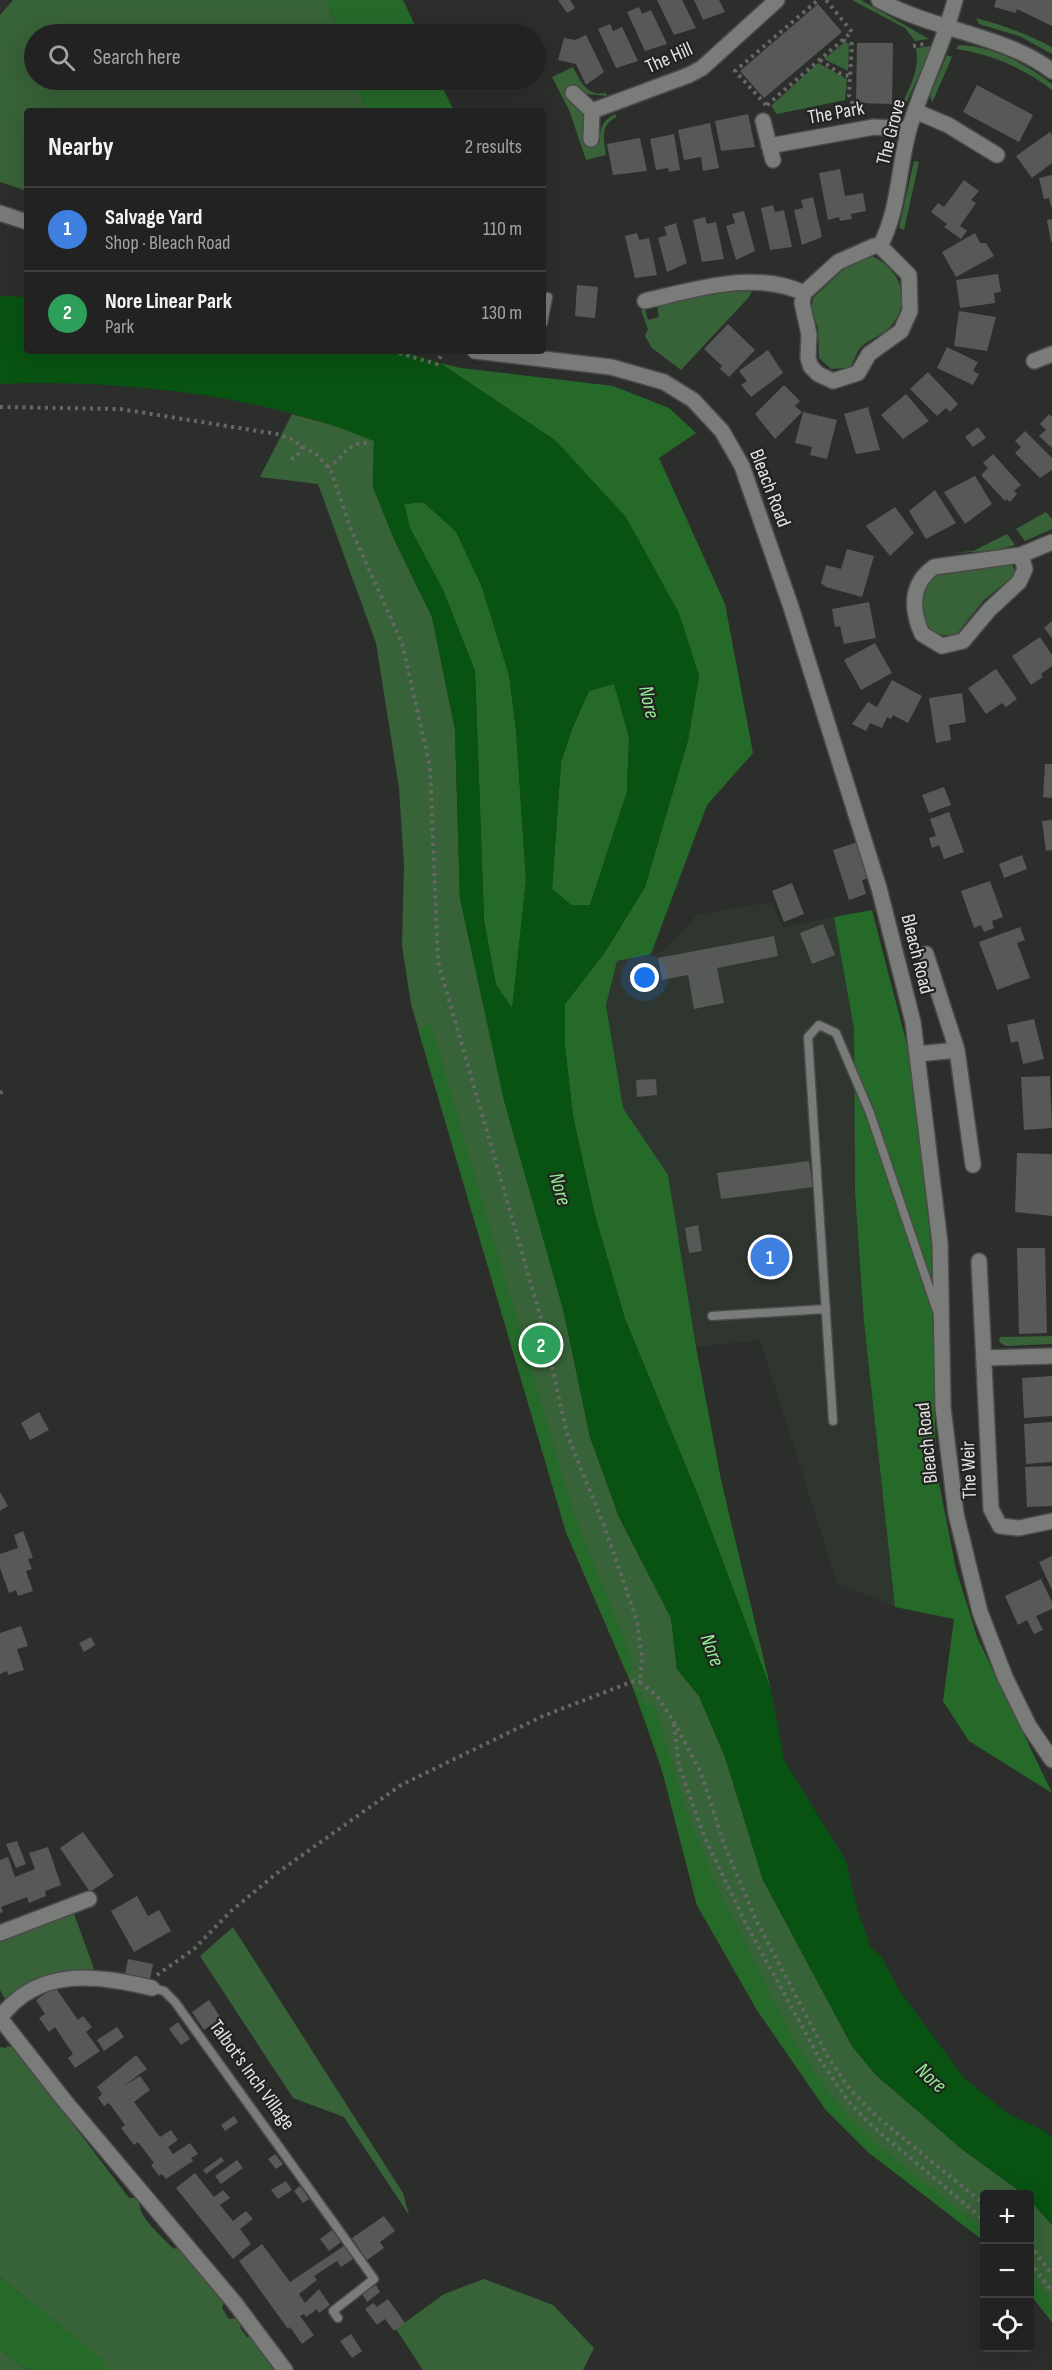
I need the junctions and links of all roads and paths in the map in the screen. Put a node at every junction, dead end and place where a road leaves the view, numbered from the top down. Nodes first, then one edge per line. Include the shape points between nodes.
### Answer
1 (777, 0) edge
2 (818, 0) edge
3 (826, 0) edge
4 (879, 0) edge
5 (955, 0) edge
6 (948, 30) junction
7 (843, 40) junction
8 (820, 60) junction
9 (1052, 71) edge
10 (849, 76) junction
11 (573, 93) dead end
12 (853, 104) dead end
13 (767, 105) junction
14 (592, 111) junction
15 (915, 111) junction
16 (763, 121) joint
17 (909, 129) junction
18 (591, 139) dead end
19 (997, 155) dead end
20 (0, 213) edge
21 (24, 221) edge
22 (880, 246) junction
23 (804, 293) junction
24 (548, 297) dead end
25 (645, 301) dead end
26 (546, 307) edge
27 (402, 354) edge
28 (442, 354) edge
29 (524, 354) edge
30 (1052, 354) edge
31 (540, 355) edge
32 (1034, 361) dead end
33 (0, 407) edge
34 (367, 443) dead end
35 (303, 446) junction
36 (291, 459) dead end
37 (327, 467) junction
38 (1052, 542) edge
39 (1022, 555) junction
40 (926, 954) dead end
41 (957, 1050) junction
42 (918, 1054) junction
43 (973, 1166) dead end
44 (979, 1261) dead end
45 (826, 1309) junction
46 (712, 1316) dead end
47 (942, 1326) junction
48 (1052, 1356) edge
49 (986, 1358) junction
50 (833, 1421) dead end
51 (1052, 1521) edge
52 (640, 1682) junction
53 (673, 1720) junction
54 (1052, 1760) edge
55 (89, 1899) dead end
56 (0, 1933) edge
57 (152, 1988) junction
58 (0, 2018) edge
59 (980, 2201) edge
60 (980, 2217) edge
61 (1034, 2252) edge
62 (1034, 2269) edge
63 (1052, 2275) edge
64 (1052, 2292) edge
65 (338, 2318) dead end
66 (285, 2370) edge

1 - 14 street, The Hill via 702,68
2 - 13 path via 735,71
3 - 7 path via 852,32
4 - 6 street
5 - 6 street, The Grove
6 - 9 street via 1008,47
6 - 15 street, The Grove
7 - 8 path
7 - 10 path via 852,44
8 - 10 path
8 - 13 path
10 - 12 path
11 - 14 street
13 - 16 path
14 - 18 street
15 - 17 street, The Grove
15 - 19 street via 948,125
16 - 17 street, The Park via 771,153 874,127
17 - 22 street, The Grove via 894,214
20 - 21 street
22 - 23 street via 838,262
22 - 23 street via 909,275 910,311 901,331 869,354 858,373 833,381 811,367 809,334 802,309
23 - 25 street via 770,284 740,283 713,285
24 - 26 lane
27 - 28 path via 437,364
29 - 31 street, Bleach Road
30 - 32 street
31 - 42 street, Bleach Road via 610,367 664,382 693,400 722,431 742,466 879,888
33 - 35 path via 120,409 277,434
34 - 37 path via 345,448 335,463
35 - 36 path
35 - 37 path
37 - 52 path via 402,643 430,767 438,962 542,1322 567,1434 637,1621 642,1656
38 - 39 street
39 - 39 street via 946,563 925,573 913,598 922,634 942,646 963,641 1019,582 1025,569
40 - 41 street
41 - 42 street
41 - 43 street
42 - 47 street, Bleach Road via 940,1243
44 - 49 street, The Weir
45 - 46 lane
45 - 47 lane via 808,1037 819,1025 836,1033 870,1113
45 - 50 lane
47 - 54 street, Bleach Road via 943,1408 956,1514 980,1612 1005,1677 1029,1726
48 - 49 street
49 - 51 street, The Weir via 991,1509 1000,1526 1019,1528
52 - 53 path via 656,1695
52 - 57 path via 543,1716 401,1785 277,1873 194,1949 159,1971
53 - 59 path via 701,1773 724,1844 757,1922 828,2057 849,2088 876,2116
53 - 60 path via 679,1766 704,1836 746,1924 821,2061 848,2101 871,2125
55 - 56 street
57 - 58 street, Talbot's Inch Village via 97,1976 50,1982 25,1994
57 - 65 lane, Talbot's Inch Village via 164,1991 175,2002 374,2279 333,2311
58 - 66 street, Talbot's Inch Village via 234,2302
61 - 63 path
62 - 64 path

